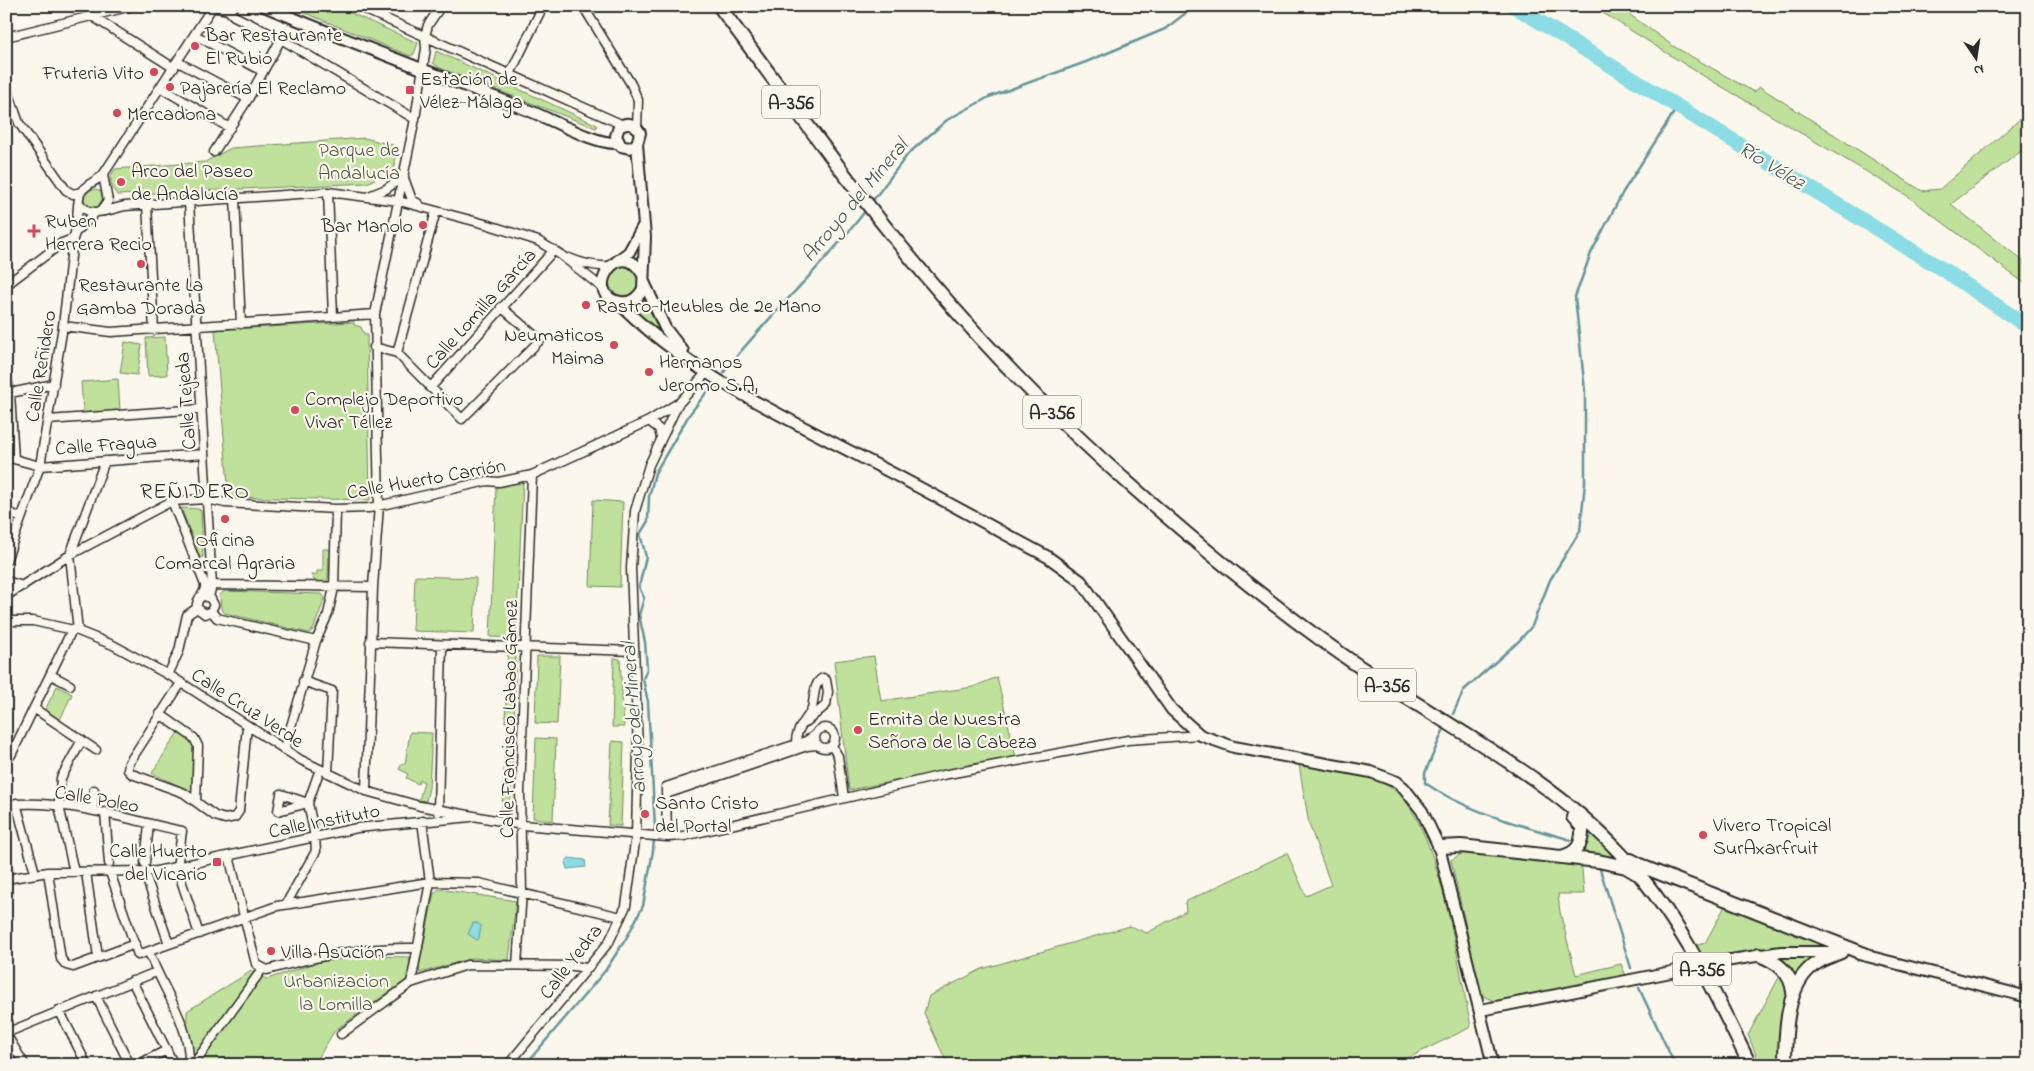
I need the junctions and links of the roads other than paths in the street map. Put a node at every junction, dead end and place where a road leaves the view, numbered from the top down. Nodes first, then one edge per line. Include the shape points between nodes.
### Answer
1 (132, 6) edge
2 (214, 6) edge
3 (264, 6) edge
4 (277, 6) edge
5 (357, 6) edge
6 (441, 6) edge
7 (543, 6) edge
8 (583, 6) edge
9 (719, 6) edge
10 (229, 7) edge
11 (92, 16) junction
12 (292, 18) junction
13 (195, 36) junction
14 (425, 36) junction
15 (6, 37) edge
16 (280, 39) junction
17 (176, 65) junction
18 (423, 70) junction
19 (262, 71) junction
20 (510, 74) junction
21 (6, 85) edge
22 (161, 88) junction
23 (248, 99) junction
24 (415, 120) junction
25 (626, 127) junction
26 (230, 128) junction
27 (580, 132) junction
28 (618, 143) junction
29 (633, 146) junction
30 (214, 152) dead end
31 (103, 174) junction
32 (404, 176) junction
33 (93, 184) junction
34 (106, 191) junction
35 (81, 192) junction
36 (328, 192) junction
37 (367, 197) junction
38 (235, 198) junction
39 (398, 201) junction
40 (189, 202) junction
41 (80, 204) junction
42 (147, 205) junction
43 (125, 206) junction
44 (428, 208) junction
45 (436, 211) junction
46 (98, 212) junction
47 (644, 226) junction
48 (75, 235) junction
49 (557, 252) junction
50 (613, 264) junction
51 (644, 279) junction
52 (6, 285) edge
53 (605, 290) junction
54 (616, 301) junction
55 (501, 307) junction
56 (375, 314) junction
57 (334, 316) junction
58 (241, 324) junction
59 (63, 326) junction
60 (196, 327) junction
61 (154, 330) junction
62 (374, 347) junction
63 (397, 353) junction
64 (696, 364) junction
65 (707, 372) junction
66 (6, 374) edge
67 (54, 384) junction
68 (430, 388) junction
69 (10, 393) junction
70 (680, 402) junction
71 (202, 410) junction
72 (48, 420) junction
73 (650, 420) junction
74 (661, 438) junction
75 (204, 454) junction
76 (10, 458) edge
77 (105, 461) junction
78 (40, 466) junction
79 (532, 474) junction
80 (207, 499) junction
81 (172, 501) junction
82 (379, 505) junction
83 (336, 510) junction
84 (6, 511) edge
85 (21, 518) junction
86 (70, 555) junction
87 (6, 561) edge
88 (6, 581) edge
89 (23, 586) junction
90 (212, 586) junction
91 (372, 587) junction
92 (334, 588) junction
93 (6, 596) edge
94 (200, 597) junction
95 (210, 597) junction
96 (196, 608) junction
97 (211, 611) junction
98 (6, 622) edge
99 (75, 631) junction
100 (316, 641) junction
101 (370, 642) junction
102 (442, 644) junction
103 (525, 647) junction
104 (634, 651) junction
105 (51, 675) junction
106 (168, 675) junction
107 (302, 681) junction
108 (181, 683) junction
109 (70, 685) dead end
110 (35, 709) junction
111 (160, 714) junction
112 (806, 722) junction
113 (247, 726) junction
114 (815, 735) junction
115 (1200, 735) junction
116 (82, 740) junction
117 (796, 744) junction
118 (817, 745) junction
119 (832, 746) junction
120 (96, 750) dead end
121 (284, 750) junction
122 (6, 759) edge
123 (320, 769) junction
124 (328, 773) junction
125 (94, 790) dead end
126 (1548, 790) junction
127 (366, 791) junction
128 (666, 791) junction
129 (844, 798) junction
130 (196, 801) junction
131 (16, 804) junction
132 (6, 805) edge
133 (59, 806) junction
134 (426, 807) junction
135 (438, 809) junction
136 (92, 810) junction
137 (105, 812) junction
138 (476, 816) junction
139 (428, 819) junction
140 (149, 824) junction
141 (522, 825) junction
142 (636, 835) junction
143 (316, 837) junction
144 (667, 837) junction
145 (1440, 847) junction
146 (1622, 854) junction
147 (229, 856) junction
148 (1559, 857) junction
149 (109, 863) dead end
150 (145, 863) dead end
151 (177, 868) junction
152 (144, 871) junction
153 (48, 872) junction
154 (74, 872) junction
155 (86, 872) junction
156 (110, 872) junction
157 (35, 873) junction
158 (6, 879) edge
159 (1644, 879) junction
160 (430, 882) junction
161 (522, 892) junction
162 (286, 904) junction
163 (621, 917) junction
164 (245, 918) junction
165 (199, 934) junction
166 (135, 944) junction
167 (169, 944) junction
168 (418, 948) junction
169 (149, 952) junction
170 (1841, 952) junction
171 (1759, 955) junction
172 (1867, 956) junction
173 (98, 957) junction
174 (517, 965) junction
175 (586, 968) junction
176 (265, 969) junction
177 (156, 972) junction
178 (132, 981) junction
179 (411, 983) junction
180 (1794, 992) junction
181 (96, 996) junction
182 (2028, 997) edge
183 (59, 1010) junction
184 (1481, 1010) junction
185 (6, 1033) edge
186 (341, 1034) dead end
187 (166, 1050) junction
188 (24, 1065) edge
189 (87, 1065) edge
190 (130, 1065) edge
191 (137, 1065) edge
192 (174, 1065) edge
193 (189, 1065) edge
194 (193, 1065) edge
195 (508, 1065) edge
196 (1493, 1065) edge
197 (1750, 1065) edge
198 (1785, 1065) edge

1 - 11 street
2 - 10 street
2 - 13 street
3 - 12 street
4 - 12 street
5 - 14 street
6 - 14 street via 428,24
7 - 20 street
8 - 25 street via 638,100 638,107
9 - 126 main road, A-356 via 929,280 1057,417 1142,495 1253,587 1370,674 1528,773
10 - 16 street via 234,16
11 - 15 street
11 - 17 street
12 - 18 street
13 - 17 street
13 - 19 street
14 - 18 street
14 - 20 street
16 - 19 street
16 - 24 street
17 - 22 street
17 - 23 street
18 - 24 street
18 - 27 street
19 - 23 street
20 - 25 street
21 - 35 street via 29,140 66,190 73,194
22 - 26 street
22 - 31 street
23 - 26 street
24 - 32 street
25 - 27 street via 605,135
25 - 28 street
25 - 29 street via 640,139
26 - 30 street
27 - 28 street via 606,144
28 - 29 street
29 - 47 street via 641,172
31 - 33 street
31 - 34 street
32 - 37 street
32 - 39 street
32 - 44 street via 412,200
33 - 34 street
33 - 35 street
34 - 43 street
34 - 46 street via 106,207
35 - 41 street
36 - 37 street
36 - 38 street
36 - 57 street
37 - 39 street
38 - 40 street
38 - 58 street
39 - 44 street
39 - 56 street
40 - 42 street
40 - 60 street, Calle Tejeda
41 - 46 street via 83,209
41 - 48 street, Calle Reñidero
42 - 43 street
42 - 61 street
43 - 46 street
44 - 45 street
45 - 49 street via 538,241
45 - 63 street
46 - 48 street
47 - 50 street via 629,252
47 - 51 street
48 - 52 street
48 - 59 street, Calle Reñidero
49 - 50 street via 583,264 600,267
49 - 53 street
49 - 55 street, Calle Lomilla García
50 - 51 street via 635,264
50 - 53 street via 604,277
51 - 54 street via 639,296 633,300
51 - 64 street via 665,328
53 - 54 street
54 - 64 street via 657,338
55 - 68 street, Calle Lomilla García
55 - 68 street via 540,340 462,419
56 - 57 street
56 - 62 street
57 - 58 street
58 - 60 street
59 - 61 street via 111,332
59 - 67 street, Calle Reñidero
60 - 61 street
60 - 71 street, Calle Tejeda
62 - 63 street
62 - 82 street
63 - 68 street
64 - 65 street
65 - 70 street
65 - 115 street via 810,431 1048,557 1081,581 1166,703
66 - 69 street
67 - 69 street
67 - 72 street, Calle Reñidero
69 - 76 street
70 - 73 street, Calle Huerto Carrión
70 - 74 street, Calle Yedra
71 - 72 street
71 - 75 street, Calle Tejeda
72 - 78 street, Calle Reñidero
73 - 74 street via 659,429
73 - 79 street, Calle Huerto Carrión
74 - 104 street, Calle Yedra via 635,511 631,568
75 - 77 street, Calle Fragua
75 - 80 street, Calle Tejeda
76 - 78 street, Calle Fragua
77 - 78 street, Calle Fragua
77 - 86 street
78 - 85 street, Calle Reñidero
79 - 82 street, Calle Huerto Carrión
79 - 103 street, Calle Francisco Labao Gámez
80 - 81 street, Calle Huerto Carrión
80 - 83 street, Calle Huerto Carrión
80 - 90 street, Calle Tejeda
81 - 86 street, Calle Huerto Carrión
81 - 94 street via 205,585 205,592
82 - 83 street, Calle Huerto Carrión
82 - 91 street
83 - 92 street
84 - 85 street
85 - 87 street, Calle Reñidero
86 - 89 street, Calle Huerto Carrión
86 - 99 street
88 - 89 street
89 - 93 street, Calle Huerto Carrión
90 - 92 street
90 - 95 street, Calle Tejeda
91 - 92 street
91 - 101 street
92 - 100 street via 328,614
94 - 95 street
94 - 96 street
95 - 97 street via 214,605
96 - 97 street via 201,613
96 - 106 street via 189,612 179,651
97 - 100 street via 217,618
98 - 99 street, Calle Cruz Verde via 33,621
99 - 105 street
99 - 106 street, Calle Cruz Verde via 113,645
100 - 107 street
101 - 102 street
101 - 127 street
102 - 103 street
102 - 135 street
103 - 104 street
103 - 141 street, Calle Francisco Labao Gámez via 520,792
104 - 142 street, Calle Yedra via 638,750
105 - 109 street
105 - 110 street
106 - 108 street, Calle Cruz Verde
107 - 121 street
107 - 124 street via 332,690
108 - 111 street
108 - 113 street, Calle Cruz Verde
110 - 116 street
110 - 122 street
111 - 130 street via 194,738 198,746
111 - 130 street via 129,763 128,770 172,787
112 - 112 street via 817,683 823,678 828,692 826,706
112 - 117 street via 800,728
113 - 121 street, Calle Cruz Verde
113 - 130 street via 239,811 235,817 225,819 216,816
114 - 117 street
114 - 118 street
114 - 119 street via 822,728 832,731 835,737
115 - 129 street, Calle Cruz Verde via 1128,740 943,775
115 - 145 street via 1234,747 1294,756 1384,776 1397,782 1412,797
116 - 120 street
116 - 133 street via 61,778
117 - 128 street
118 - 119 street via 826,749
118 - 128 street
119 - 129 street via 838,756
121 - 123 street, Calle Cruz Verde
123 - 124 street, Calle Cruz Verde
123 - 143 street via 308,804
124 - 127 street, Calle Cruz Verde
125 - 136 street
126 - 146 main road, A-356
126 - 148 main road via 1582,827 1581,844 1575,852
127 - 134 street, Calle Cruz Verde
128 - 144 street
129 - 144 street, Calle Cruz Verde via 684,836
131 - 132 street, Calle Poleo
131 - 133 street, Calle Poleo
131 - 157 street
133 - 136 street, Calle Poleo
133 - 154 street
134 - 135 street, Calle Cruz Verde
134 - 139 street
135 - 138 street, Calle Cruz Verde
135 - 139 street via 438,816
136 - 137 street, Calle Poleo
137 - 140 street, Calle Poleo
137 - 149 street
138 - 139 street, Calle Cruz Verde
138 - 141 street, Calle Cruz Verde
139 - 143 street, Calle Instituto
139 - 160 street
140 - 150 street
140 - 151 street, Calle Poleo via 182,831
141 - 142 street, Calle Cruz Verde
141 - 161 street, Calle Francisco Labao Gámez
142 - 144 street, Calle Cruz Verde
142 - 163 street, Calle Yedra via 626,906
143 - 147 street, Calle Instituto
143 - 162 street via 316,851
145 - 148 main road via 1461,846
145 - 184 street
146 - 159 main road
146 - 172 main road via 1646,868
147 - 151 street
147 - 164 street
148 - 159 main road via 1626,867
151 - 152 street
151 - 165 street
152 - 156 street
152 - 167 street
153 - 154 street
153 - 157 street
153 - 173 street via 60,959 73,967
154 - 155 street
155 - 156 street
155 - 173 street
156 - 166 street
157 - 158 street
159 - 197 main road, A-356 via 1698,959
160 - 161 street via 479,883
160 - 162 street
160 - 168 street
161 - 163 street
161 - 174 street, Calle Francisco Labao Gámez
162 - 164 street
163 - 175 street, Calle Yedra via 609,942
164 - 165 street
164 - 176 street via 256,964
165 - 167 street
166 - 169 street via 138,955
166 - 173 street
167 - 169 street
168 - 176 street via 355,949
168 - 179 street
169 - 177 street
170 - 171 street
170 - 172 street
170 - 180 main road via 1816,963
171 - 180 main road via 1783,968
171 - 184 street, bridge
172 - 182 street
174 - 175 street
174 - 179 street via 467,965
175 - 195 street, Calle Yedra
176 - 194 street
177 - 178 street
177 - 193 street via 180,1018 190,1053
178 - 181 street
178 - 187 street
179 - 186 street
180 - 198 main road
181 - 183 street
181 - 190 street
183 - 185 street
183 - 189 street
184 - 196 street
185 - 188 street
187 - 191 street
187 - 192 street

